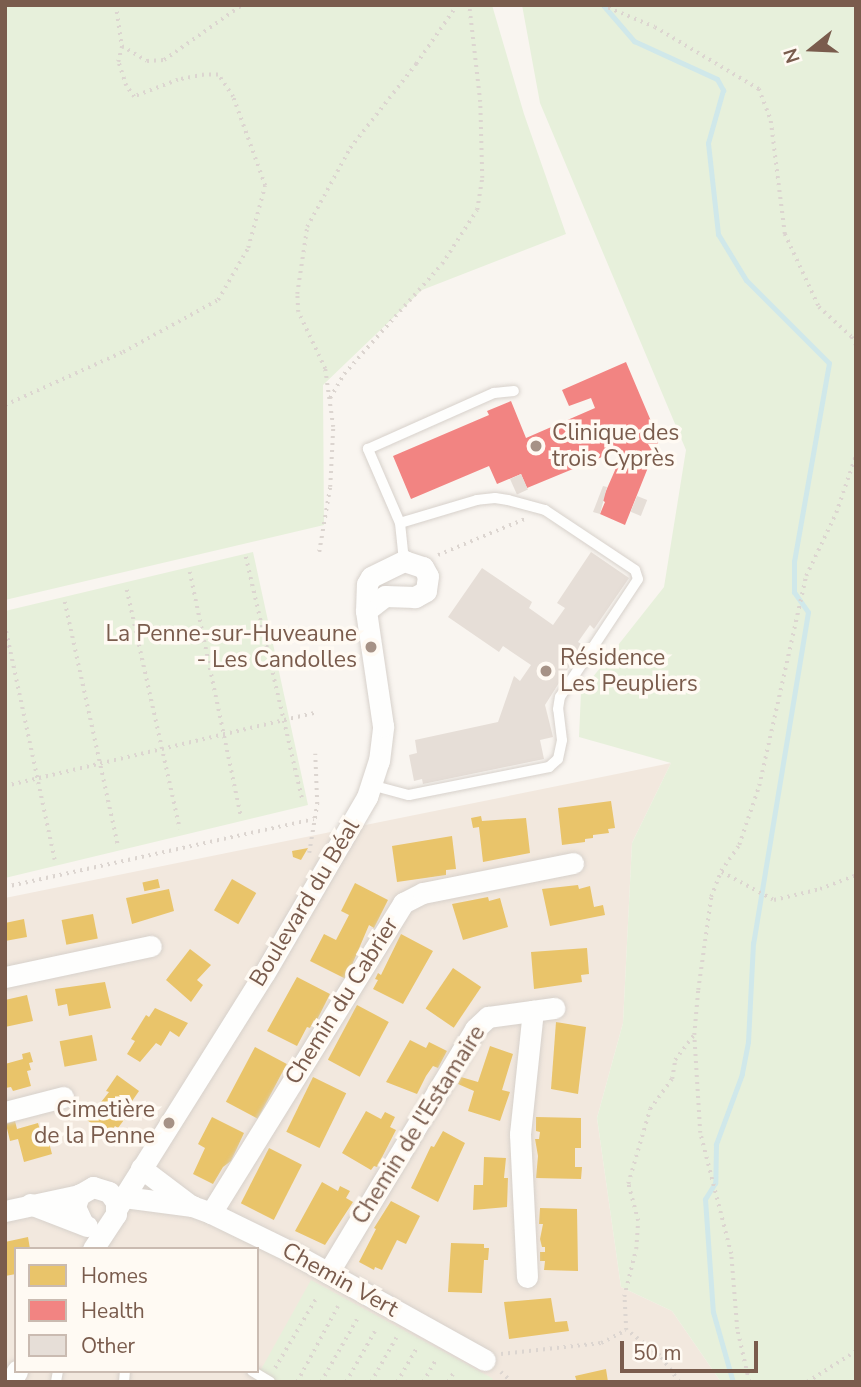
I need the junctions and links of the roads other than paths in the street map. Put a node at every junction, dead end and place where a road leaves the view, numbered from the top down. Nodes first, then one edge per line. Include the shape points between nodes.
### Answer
1 (514, 391) dead end
2 (400, 523) junction
3 (410, 562) junction
4 (366, 611) junction
5 (371, 785) junction
6 (573, 863) dead end
7 (151, 946) dead end
8 (5, 977) edge
9 (554, 1008) dead end
10 (533, 1011) junction
11 (63, 1097) dead end
12 (5, 1112) edge
13 (141, 1168) junction
14 (79, 1195) junction
15 (30, 1204) junction
16 (201, 1210) junction
17 (5, 1211) edge
18 (105, 1212) junction
19 (86, 1247) edge
20 (94, 1247) edge
21 (328, 1273) junction
22 (527, 1277) dead end
23 (487, 1355) road end

1 - 2 lane via 494,393 368,449
2 - 3 lane
2 - 5 lane via 477,500 495,498 526,505 545,510 635,570 638,579 560,696 562,740 558,759 549,767 409,795
3 - 4 street, Boulevard du Béal via 371,577
3 - 4 street via 428,576 426,591 421,596 385,596
4 - 5 street, Boulevard du Béal via 383,726
5 - 13 street, Boulevard du Béal via 310,897
6 - 16 street, Chemin du Cabrier via 423,893 403,903
7 - 8 street
9 - 10 street, Chemin de l'Estamaire
10 - 21 street, Chemin de l'Estamaire via 488,1017 475,1029
10 - 22 street via 520,1134
11 - 12 street
13 - 16 street, Chemin Vert
13 - 18 street, Boulevard du Béal
14 - 15 street
14 - 18 street via 75,1207
14 - 18 street via 93,1187
15 - 17 street
15 - 18 street
16 - 18 street, Chemin Vert
16 - 21 street, Chemin Vert
18 - 19 street
18 - 20 street, Boulevard du Béal
21 - 23 street, Chemin Vert

